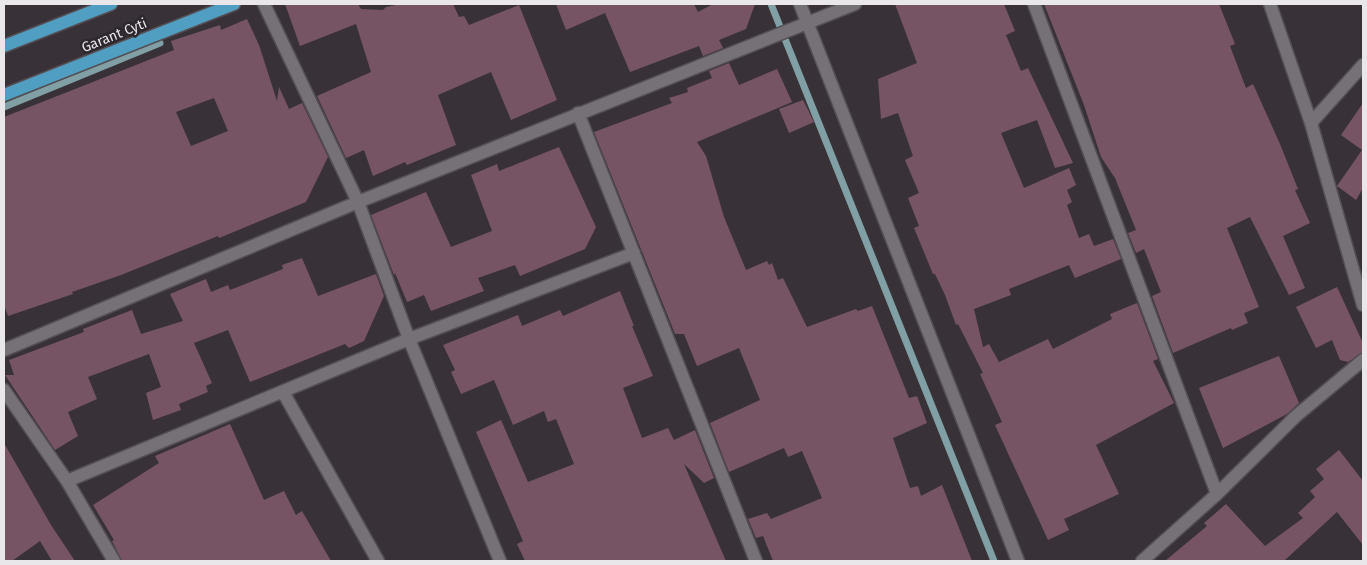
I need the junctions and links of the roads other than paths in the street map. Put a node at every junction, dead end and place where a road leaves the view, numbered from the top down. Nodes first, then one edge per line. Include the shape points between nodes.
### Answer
1 (111, 4) edge
2 (234, 4) edge
3 (264, 4) edge
4 (800, 4) edge
5 (855, 4) edge
6 (1034, 4) edge
7 (1270, 4) edge
8 (806, 22) junction
9 (4, 46) edge
10 (1363, 65) edge
11 (4, 95) edge
12 (578, 113) junction
13 (1311, 123) junction
14 (358, 202) junction
15 (634, 253) junction
16 (1363, 305) edge
17 (409, 339) junction
18 (4, 350) edge
19 (1363, 360) edge
20 (4, 390) edge
21 (283, 392) junction
22 (67, 481) junction
23 (1217, 494) junction
24 (114, 561) edge
25 (378, 561) edge
26 (500, 561) edge
27 (756, 561) edge
28 (1018, 561) edge
29 (1142, 561) edge

1 - 9 main road
2 - 11 main road, Garant Cyti
3 - 14 street
4 - 8 street
5 - 8 street
6 - 23 street
7 - 13 street
8 - 12 street
8 - 28 street
10 - 13 street
12 - 14 street
12 - 15 street
13 - 16 street
14 - 17 street
14 - 18 street
15 - 17 street
15 - 27 street
17 - 21 street
17 - 26 street
19 - 23 street via 1296,416
20 - 22 street
21 - 22 street
21 - 25 street
22 - 24 street
23 - 29 street

